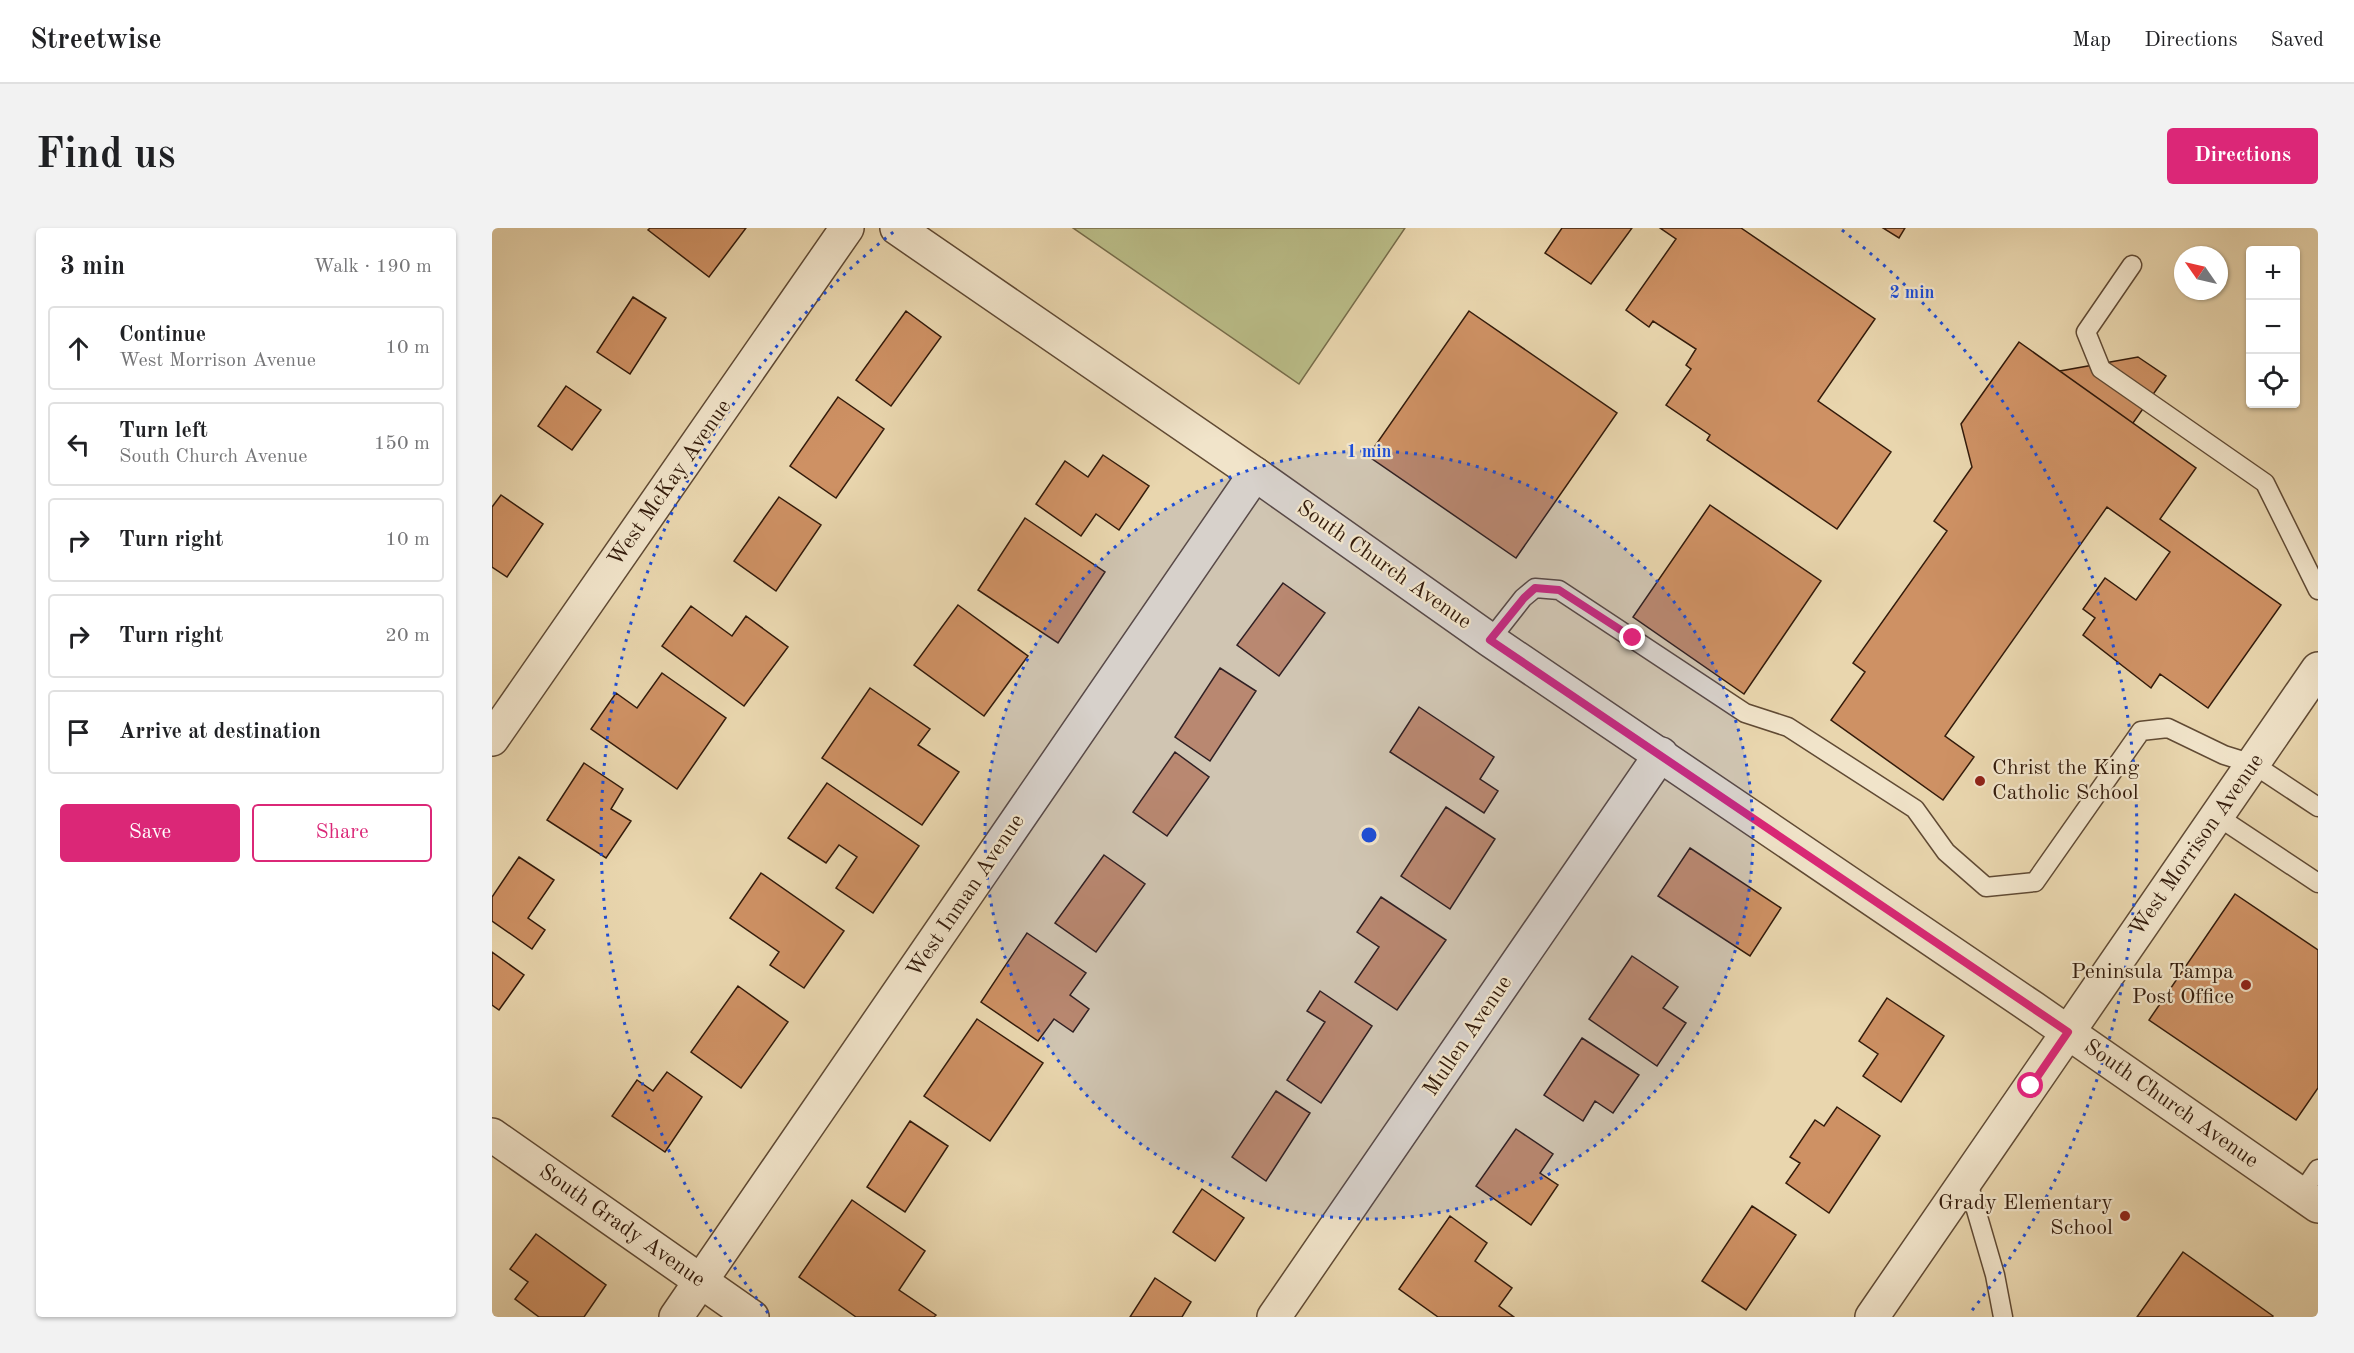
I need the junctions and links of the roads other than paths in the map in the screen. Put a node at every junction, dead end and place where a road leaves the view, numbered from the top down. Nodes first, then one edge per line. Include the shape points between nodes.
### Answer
1 (847, 228) edge
2 (897, 228) edge
3 (2132, 265) dead end
4 (1255, 474) junction
5 (2318, 590) edge
6 (1490, 640) junction
7 (2318, 669) edge
8 (492, 739) edge
9 (1661, 754) junction
10 (2253, 764) junction
11 (2318, 807) edge
12 (2217, 816) junction
13 (2318, 883) edge
14 (2068, 1032) junction
15 (492, 1135) edge
16 (1967, 1179) junction
17 (2312, 1190) edge
18 (701, 1282) junction
19 (676, 1317) edge
20 (752, 1317) edge
21 (1274, 1317) edge
22 (1872, 1317) edge
23 (2004, 1317) edge

1 - 8 street, West McKay Avenue
2 - 4 street, South Church Avenue
3 - 5 lane via 2086,332 2101,369 2265,483
4 - 6 street, South Church Avenue
4 - 18 street, West Inman Avenue
6 - 9 street, South Church Avenue
6 - 10 lane via 1535,588 1559,590 1745,713 1788,727 1915,809 1946,852 1986,886 2035,882 2141,731 2168,728 2224,755
7 - 10 street, West Morrison Avenue
9 - 14 street, South Church Avenue
9 - 21 street, Mullen Avenue
10 - 11 lane
10 - 12 street, West Morrison Avenue
12 - 13 lane
12 - 14 street, West Morrison Avenue
14 - 16 street, West Morrison Avenue
14 - 17 street, South Church Avenue
15 - 18 street, South Grady Avenue
16 - 22 street, West Morrison Avenue
16 - 23 lane
18 - 19 street, West Inman Avenue
18 - 20 street, South Grady Avenue

